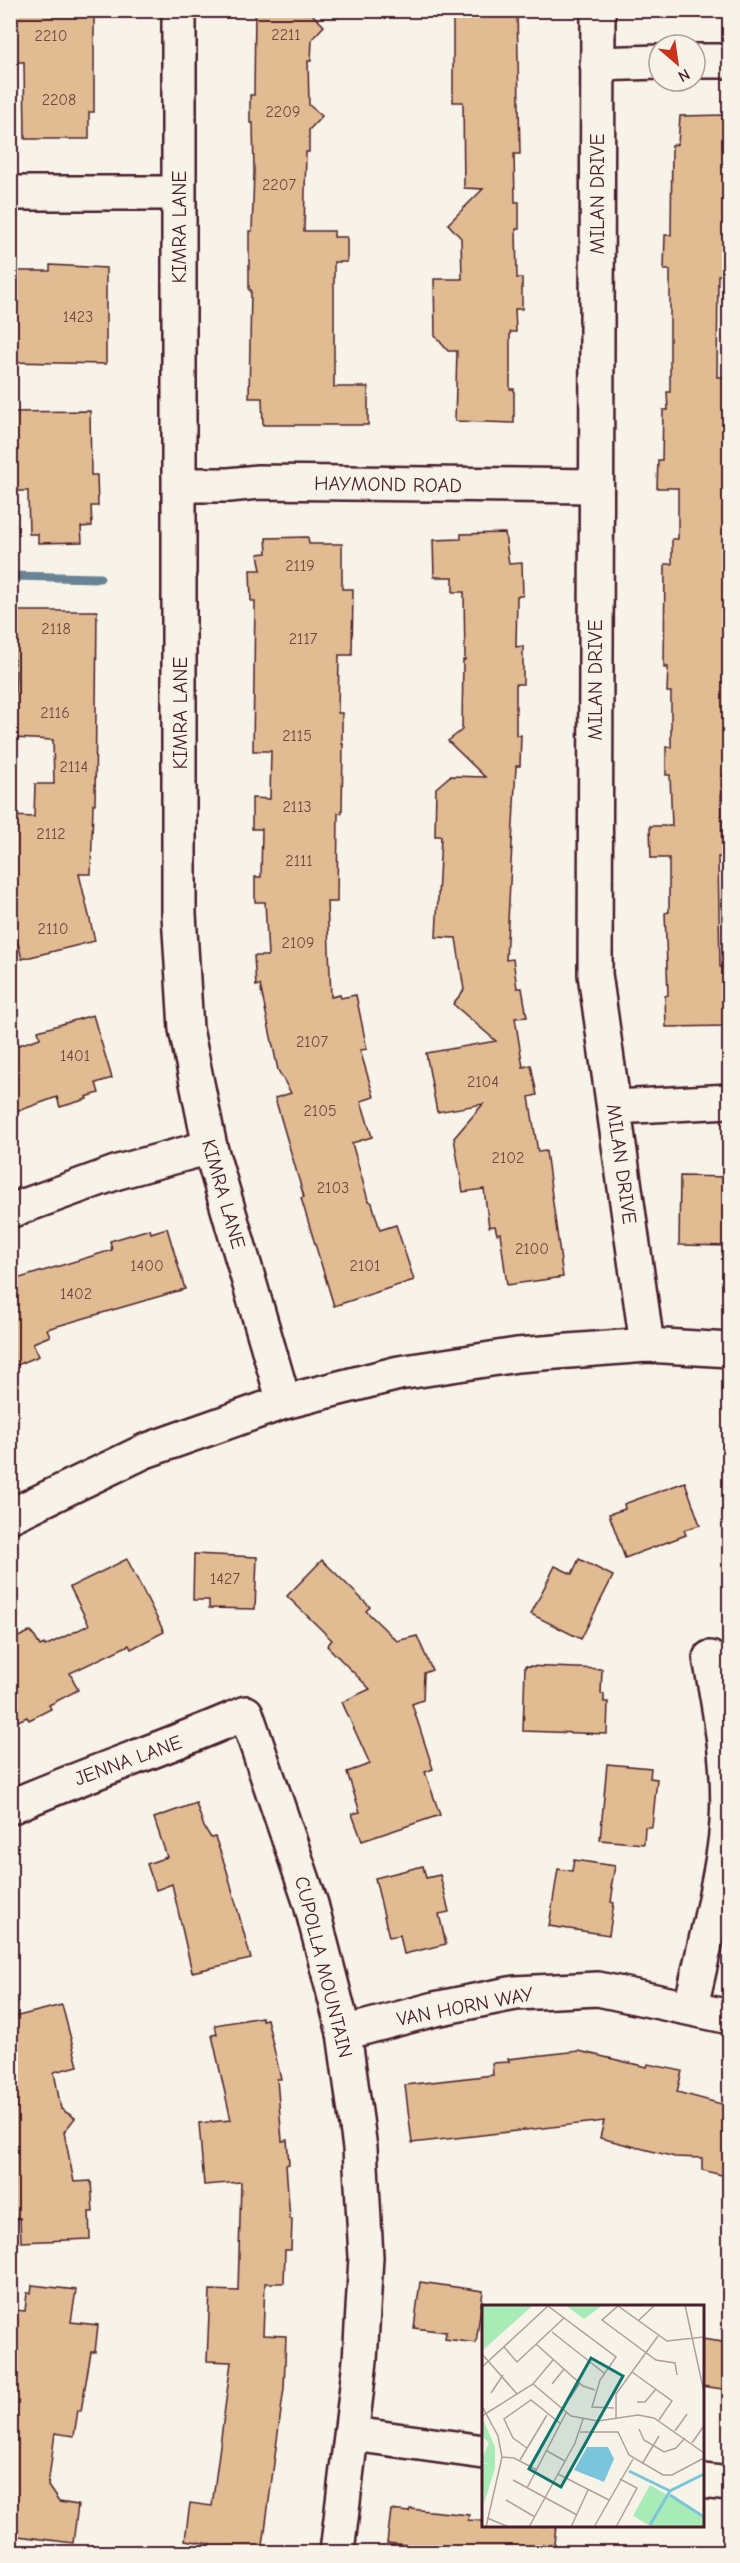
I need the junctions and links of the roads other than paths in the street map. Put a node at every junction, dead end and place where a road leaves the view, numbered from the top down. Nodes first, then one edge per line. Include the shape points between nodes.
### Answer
1 (179, 10) edge
2 (598, 10) edge
3 (707, 61) edge
4 (729, 61) edge
5 (647, 62) edge
6 (597, 64) junction
7 (10, 193) edge
8 (178, 194) junction
9 (181, 485) junction
10 (596, 486) junction
11 (729, 1101) edge
12 (615, 1107) junction
13 (210, 1147) junction
14 (10, 1211) edge
15 (647, 1345) junction
16 (729, 1350) edge
17 (284, 1402) junction
18 (10, 1516) edge
19 (710, 1658) dead end
20 (246, 1713) joint
21 (10, 1808) edge
22 (691, 2007) junction
23 (729, 2016) edge
24 (344, 2033) junction
25 (353, 2434) junction
26 (482, 2452) edge
27 (704, 2481) edge
28 (729, 2484) edge
29 (337, 2553) edge

1 - 8 street, KIMRA LANE
2 - 6 street, MILAN DRIVE
3 - 4 street
5 - 6 street
6 - 10 street, MILAN DRIVE
7 - 8 street
8 - 9 street, KIMRA LANE
9 - 10 street, HAYMOND ROAD via 258,482
9 - 13 street, KIMRA LANE via 179,914 186,1029
10 - 12 street, MILAN DRIVE via 595,974
11 - 12 street
12 - 15 street, MILAN DRIVE
13 - 14 street via 118,1172
13 - 17 street, KIMRA LANE
15 - 16 street
15 - 17 street via 517,1355 399,1373
17 - 18 street via 145,1451
19 - 22 street via 724,1735 725,1838
20 - 21 street, JENNA LANE
20 - 24 street, CUPOLLA MOUNTAIN via 311,1904
22 - 23 street, VAN HORN WAY
22 - 24 street, VAN HORN WAY via 598,1989 515,1993 435,2008
24 - 25 street, CUPOLLA MOUNTAIN via 360,2148 366,2257
25 - 26 street
25 - 29 street, CUPOLLA MOUNTAIN
27 - 28 street

